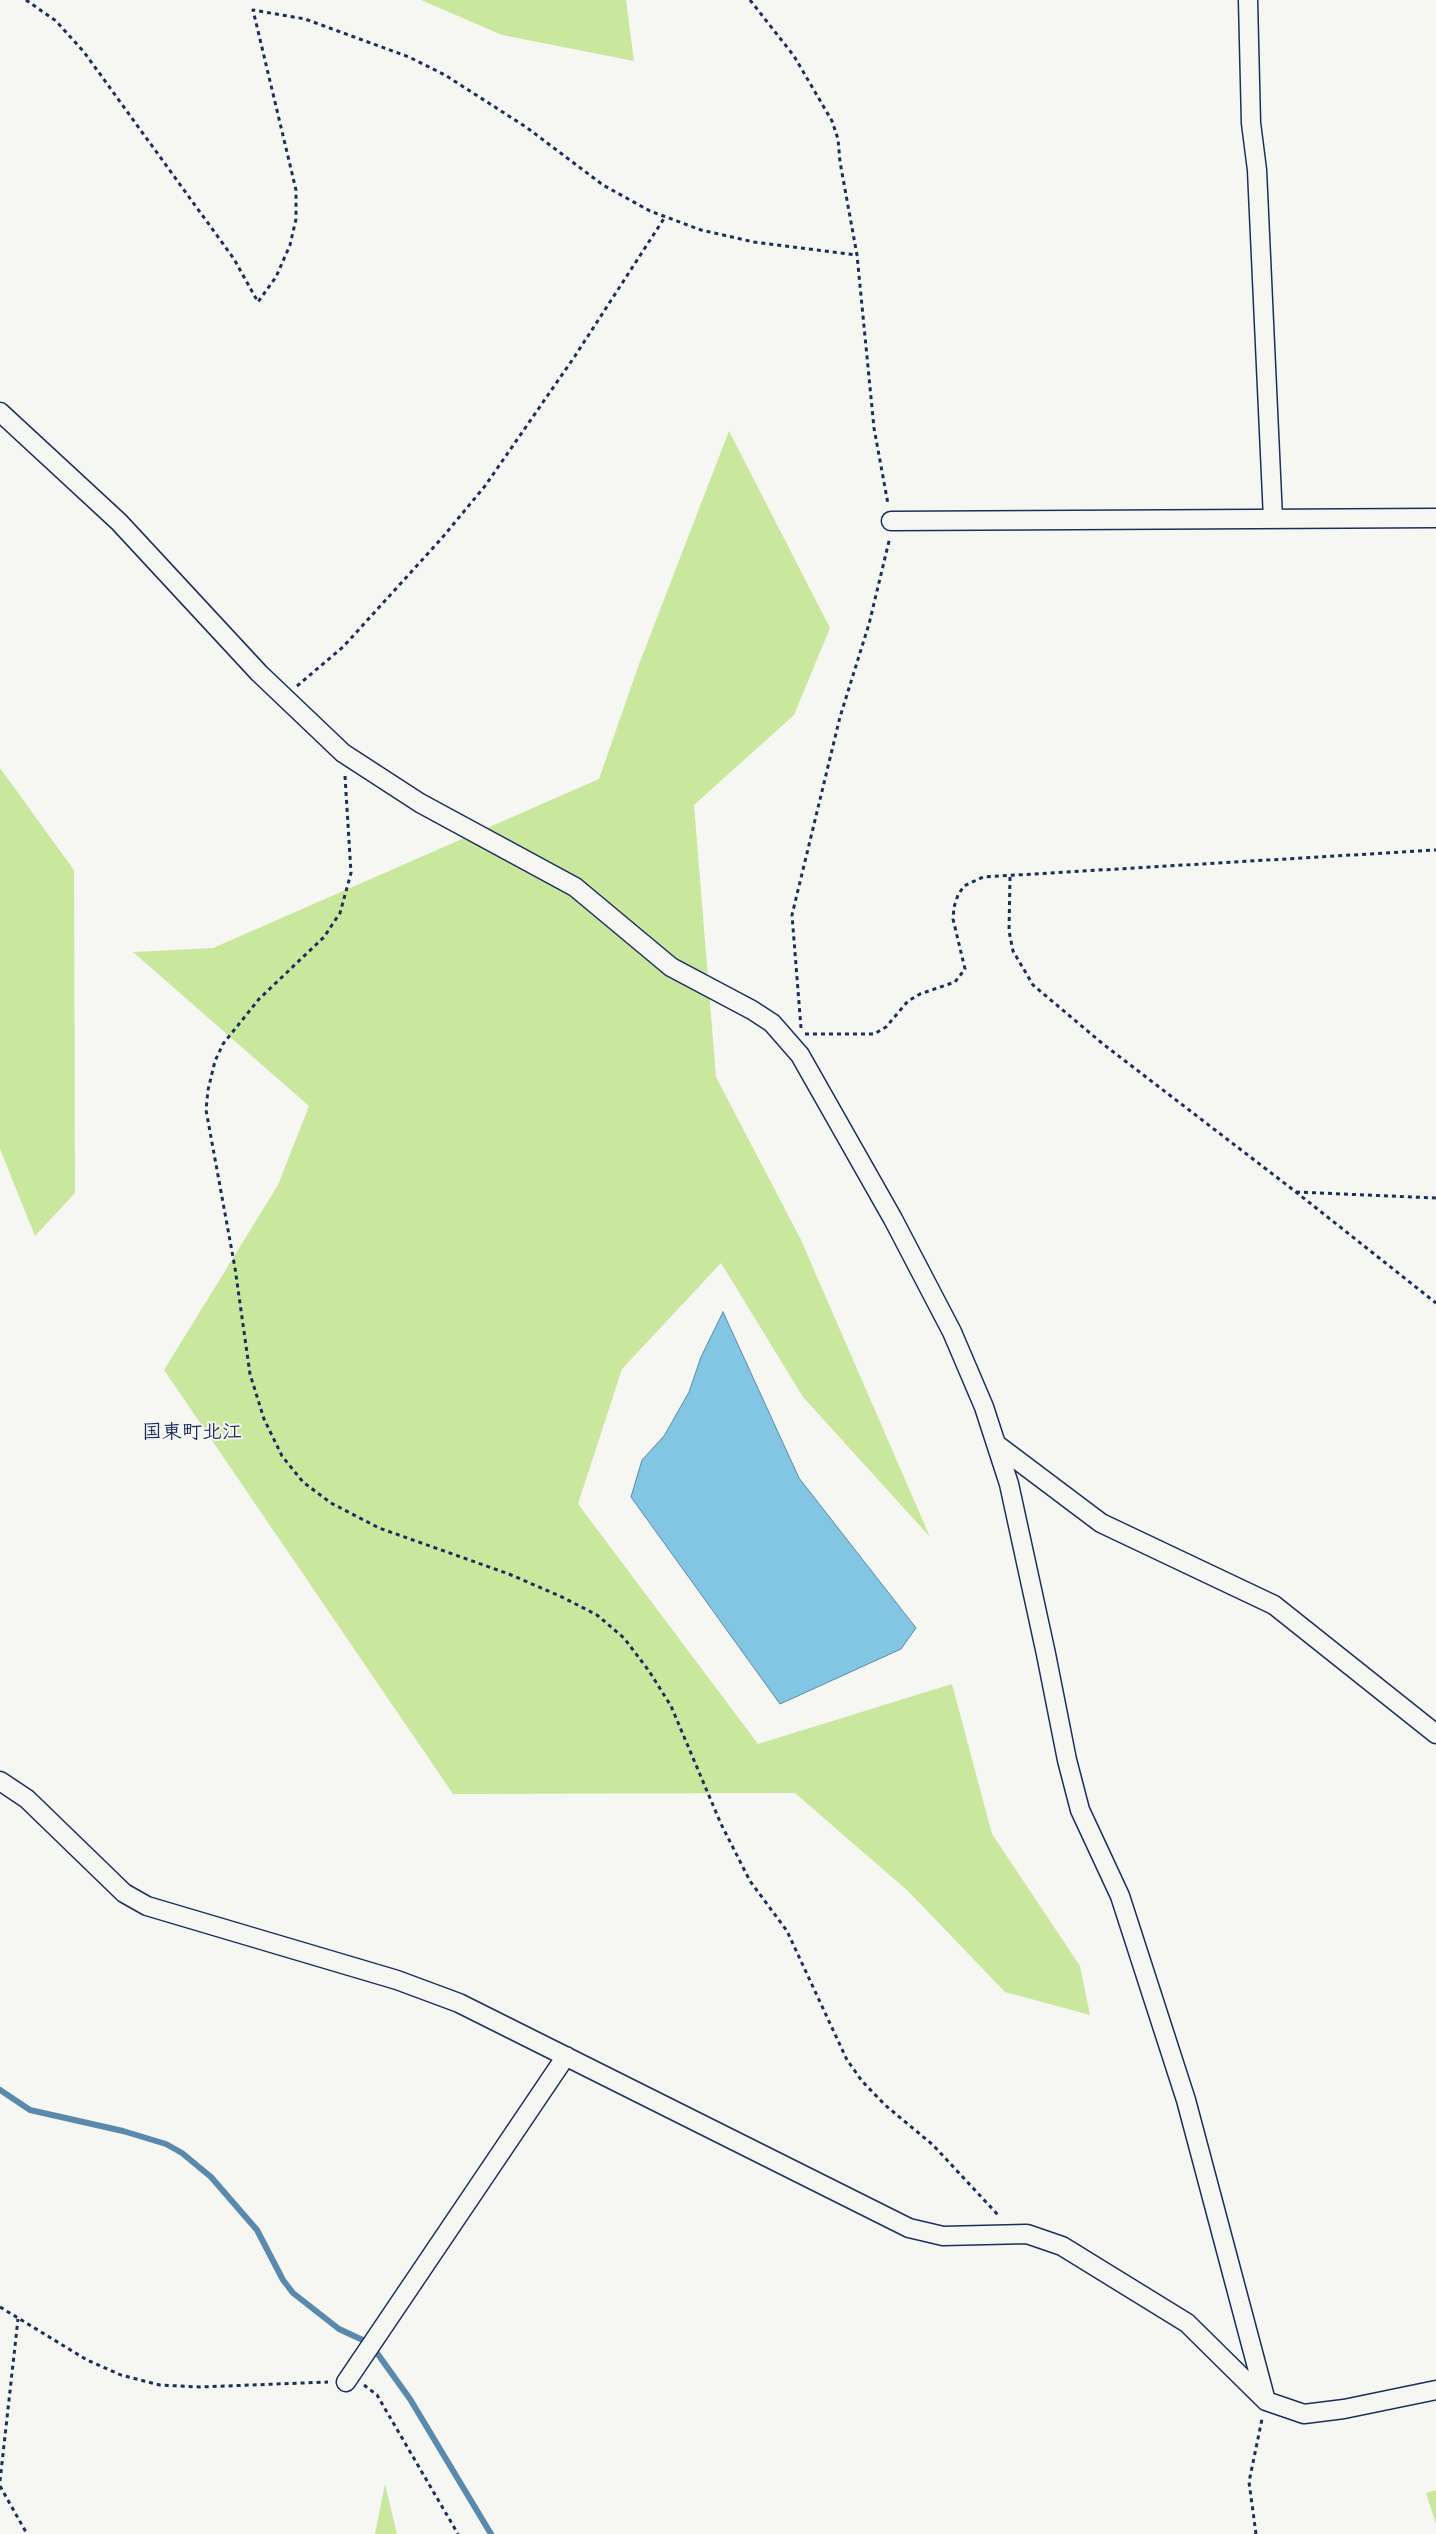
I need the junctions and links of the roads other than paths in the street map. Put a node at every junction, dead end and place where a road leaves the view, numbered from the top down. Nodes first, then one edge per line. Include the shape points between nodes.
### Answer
1 (1248, 0) edge
2 (0, 412) edge
3 (1436, 518) edge
4 (1273, 519) junction
5 (891, 520) road end
6 (783, 1034) junction
7 (802, 1034) road end
8 (996, 1444) junction
9 (1436, 1734) edge
10 (0, 1780) edge
11 (566, 2056) junction
12 (346, 2382) road end
13 (1436, 2390) edge
14 (1266, 2401) junction

1 - 4 street
2 - 6 street via 124,528 284,697 344,752 420,803 568,883 671,967 752,1010
3 - 4 street
4 - 5 street
6 - 7 street
6 - 8 street via 800,1055 888,1210 952,1332 969,1367
8 - 9 street via 1101,1522 1274,1605
8 - 14 street via 1009,1484 1066,1760 1080,1810 1120,1896 1186,2100
10 - 11 street via 28,1799 124,1892 147,1906 415,1986 459,2002
11 - 12 street
11 - 14 street via 908,2228 943,2236 1016,2234 1038,2237 1062,2246 1187,2323
13 - 14 street via 1304,2414

